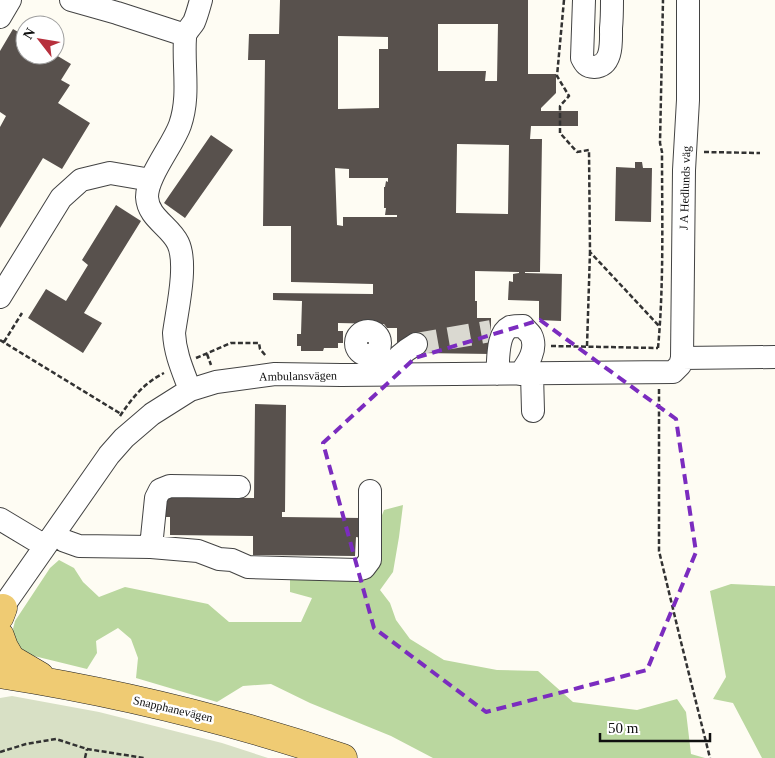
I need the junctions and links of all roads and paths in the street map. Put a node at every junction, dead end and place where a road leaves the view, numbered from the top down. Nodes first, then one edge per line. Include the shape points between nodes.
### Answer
1 (10, 0) edge
2 (71, 0) edge
3 (202, 0) edge
4 (564, 0) edge
5 (584, 0) edge
6 (612, 0) edge
7 (688, 0) edge
8 (0, 17) edge
9 (185, 35) junction
10 (701, 152) dead end
11 (760, 153) dead end
12 (151, 180) junction
13 (590, 252) junction
14 (0, 297) edge
15 (22, 313) dead end
16 (660, 327) dead end
17 (0, 340) edge
18 (4, 342) junction
19 (416, 344) tunnel mouth
20 (533, 346) junction
21 (587, 346) junction
22 (658, 348) dead end
23 (775, 357) edge
24 (270, 359) dead end
25 (384, 363) junction
26 (180, 364) junction
27 (678, 365) junction
28 (498, 374) junction
29 (526, 374) junction
30 (336, 375) junction
31 (190, 390) junction
32 (533, 411) dead end
33 (121, 414) junction
34 (116, 422) dead end
35 (239, 487) dead end
36 (370, 491) dead end
37 (0, 519) edge
38 (55, 544) junction
39 (151, 547) junction
40 (1, 612) edge
41 (0, 636) edge
42 (0, 674) edge
43 (48, 681) junction
44 (87, 749) junction
45 (0, 752) edge
46 (85, 758) edge
47 (144, 758) edge
48 (343, 758) edge

1 - 8 street
2 - 9 street
3 - 9 street
4 - 13 path via 557,76 569,96 560,106 560,133 577,152 590,150
5 - 6 street via 582,58 591,67 601,66 608,59
7 - 27 street, J A Hedlunds väg via 688,100
9 - 12 street via 186,99 180,125
10 - 11 path
12 - 14 street via 110,173 82,180 61,198
12 - 26 street via 147,200 149,207 171,232 182,254 174,334
13 - 16 path
13 - 21 path
15 - 18 path
17 - 18 path
18 - 33 path
19 - 25 street
20 - 21 path
20 - 28 street via 532,336 523,326 501,329
20 - 29 street
21 - 22 path
23 - 27 street, Ambulansvägen
24 - 26 path via 260,349 260,343 231,343
25 - 28 street, Ambulansvägen
25 - 30 street, Ambulansvägen
25 - 30 street via 380,340 375,333 366,330 358,336
26 - 31 street
26 - 33 path via 148,383
27 - 29 street, Ambulansvägen
28 - 29 street, Ambulansvägen
29 - 32 street
30 - 31 street, Ambulansvägen via 275,374 216,382
31 - 38 street, Ambulansvägen via 152,414 109,455
33 - 34 path
35 - 39 street via 170,486 160,490 156,498
36 - 39 street via 370,560 364,568 357,570 248,567 198,551
37 - 38 street
38 - 39 street
38 - 40 street, Ambulansvägen
41 - 43 main road via 11,659
42 - 43 main road, Snapphanevägen
43 - 48 main road, Snapphanevägen via 185,711
44 - 45 path via 56,740
44 - 46 path
44 - 47 path

